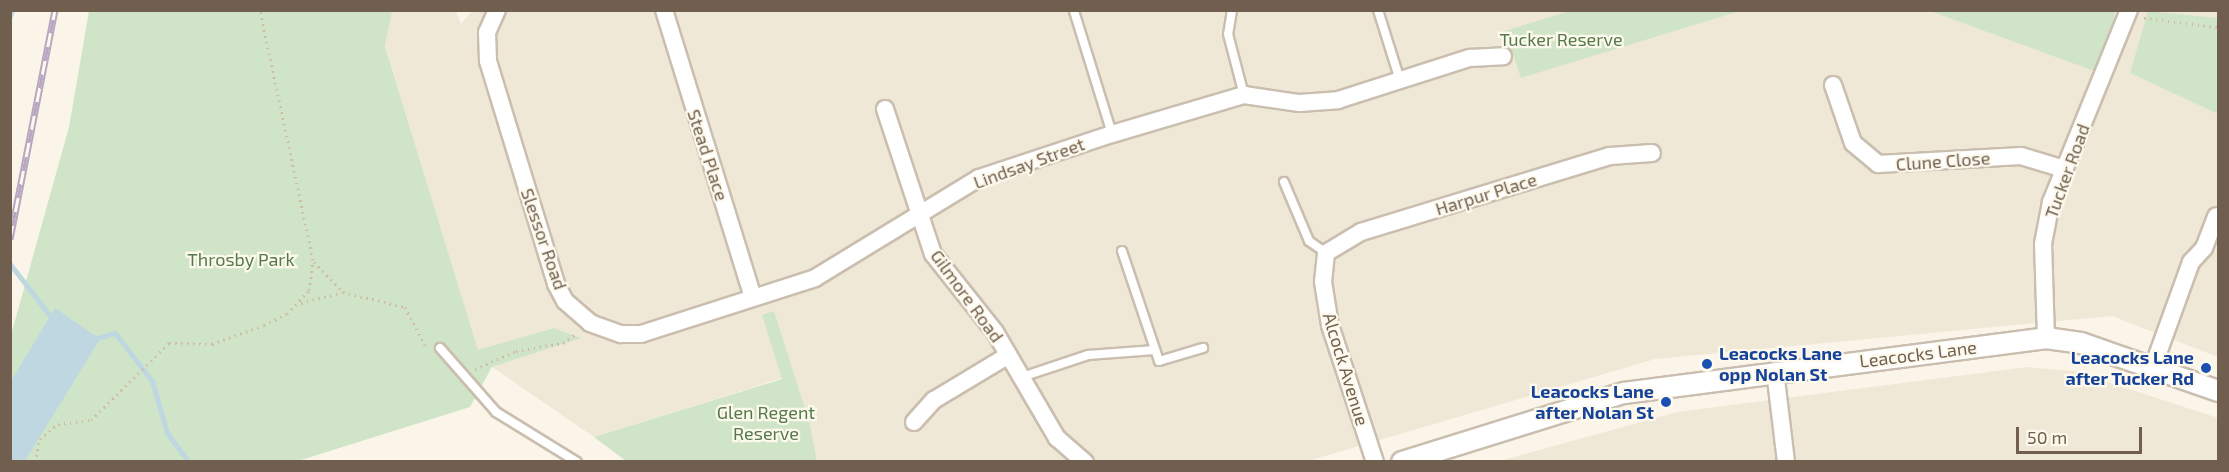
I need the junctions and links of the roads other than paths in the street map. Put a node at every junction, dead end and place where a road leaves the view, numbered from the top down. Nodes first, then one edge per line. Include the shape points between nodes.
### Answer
1 (496, 10) edge
2 (664, 10) edge
3 (1232, 10) edge
4 (1378, 10) edge
5 (1074, 11) edge
6 (2128, 13) edge
7 (1503, 56) dead end
8 (1400, 80) junction
9 (1833, 85) dead end
10 (1244, 95) junction
11 (885, 109) dead end
12 (1112, 134) junction
13 (1652, 153) dead end
14 (2064, 169) junction
15 (1284, 182) dead end
16 (918, 216) junction
17 (2216, 216) dead end
18 (1122, 251) dead end
19 (1326, 253) junction
20 (753, 298) junction
21 (2046, 338) junction
22 (440, 348) dead end
23 (1203, 348) dead end
24 (1155, 350) junction
25 (1009, 355) junction
26 (2153, 367) junction
27 (1775, 371) junction
28 (1022, 377) junction
29 (2218, 390) edge
30 (914, 422) dead end
31 (577, 462) edge
32 (1085, 462) edge
33 (1375, 462) edge
34 (1402, 462) edge
35 (1786, 462) edge

1 - 20 street, Slessor Road via 487,32 488,61 550,267 566,301 590,323 621,334 641,334
2 - 20 street, Stead Place
3 - 10 lane via 1228,34
4 - 8 lane
5 - 12 lane
6 - 14 street, Tucker Road
7 - 8 street, Lindsay Street via 1470,58
8 - 10 street, Lindsay Street via 1318,103
9 - 14 street, Clune Close via 1853,143 1878,164 2022,156
10 - 12 street, Lindsay Street
11 - 16 street, Gilmore Road
12 - 16 street, Lindsay Street via 979,178
13 - 19 street, Harpur Place via 1610,156 1429,211 1361,232
14 - 21 street, Tucker Road via 2051,202 2043,244
15 - 19 lane via 1309,241
16 - 20 street, Slessor Road via 815,278
16 - 25 street, Gilmore Road via 945,273
17 - 26 street via 2204,248 2191,262
18 - 24 lane
19 - 33 street, Alcock Avenue via 1323,282 1330,325
21 - 26 street, Leacocks Lane via 2081,343
21 - 27 street, Leacocks Lane
22 - 31 lane via 496,412
23 - 24 lane via 1159,361
24 - 28 lane via 1088,355
25 - 28 street, Gilmore Road
25 - 30 street via 934,400
26 - 29 street, Leacocks Lane
27 - 34 street, Leacocks Lane via 1624,393
27 - 35 street
28 - 32 street, Gilmore Road via 1057,438

